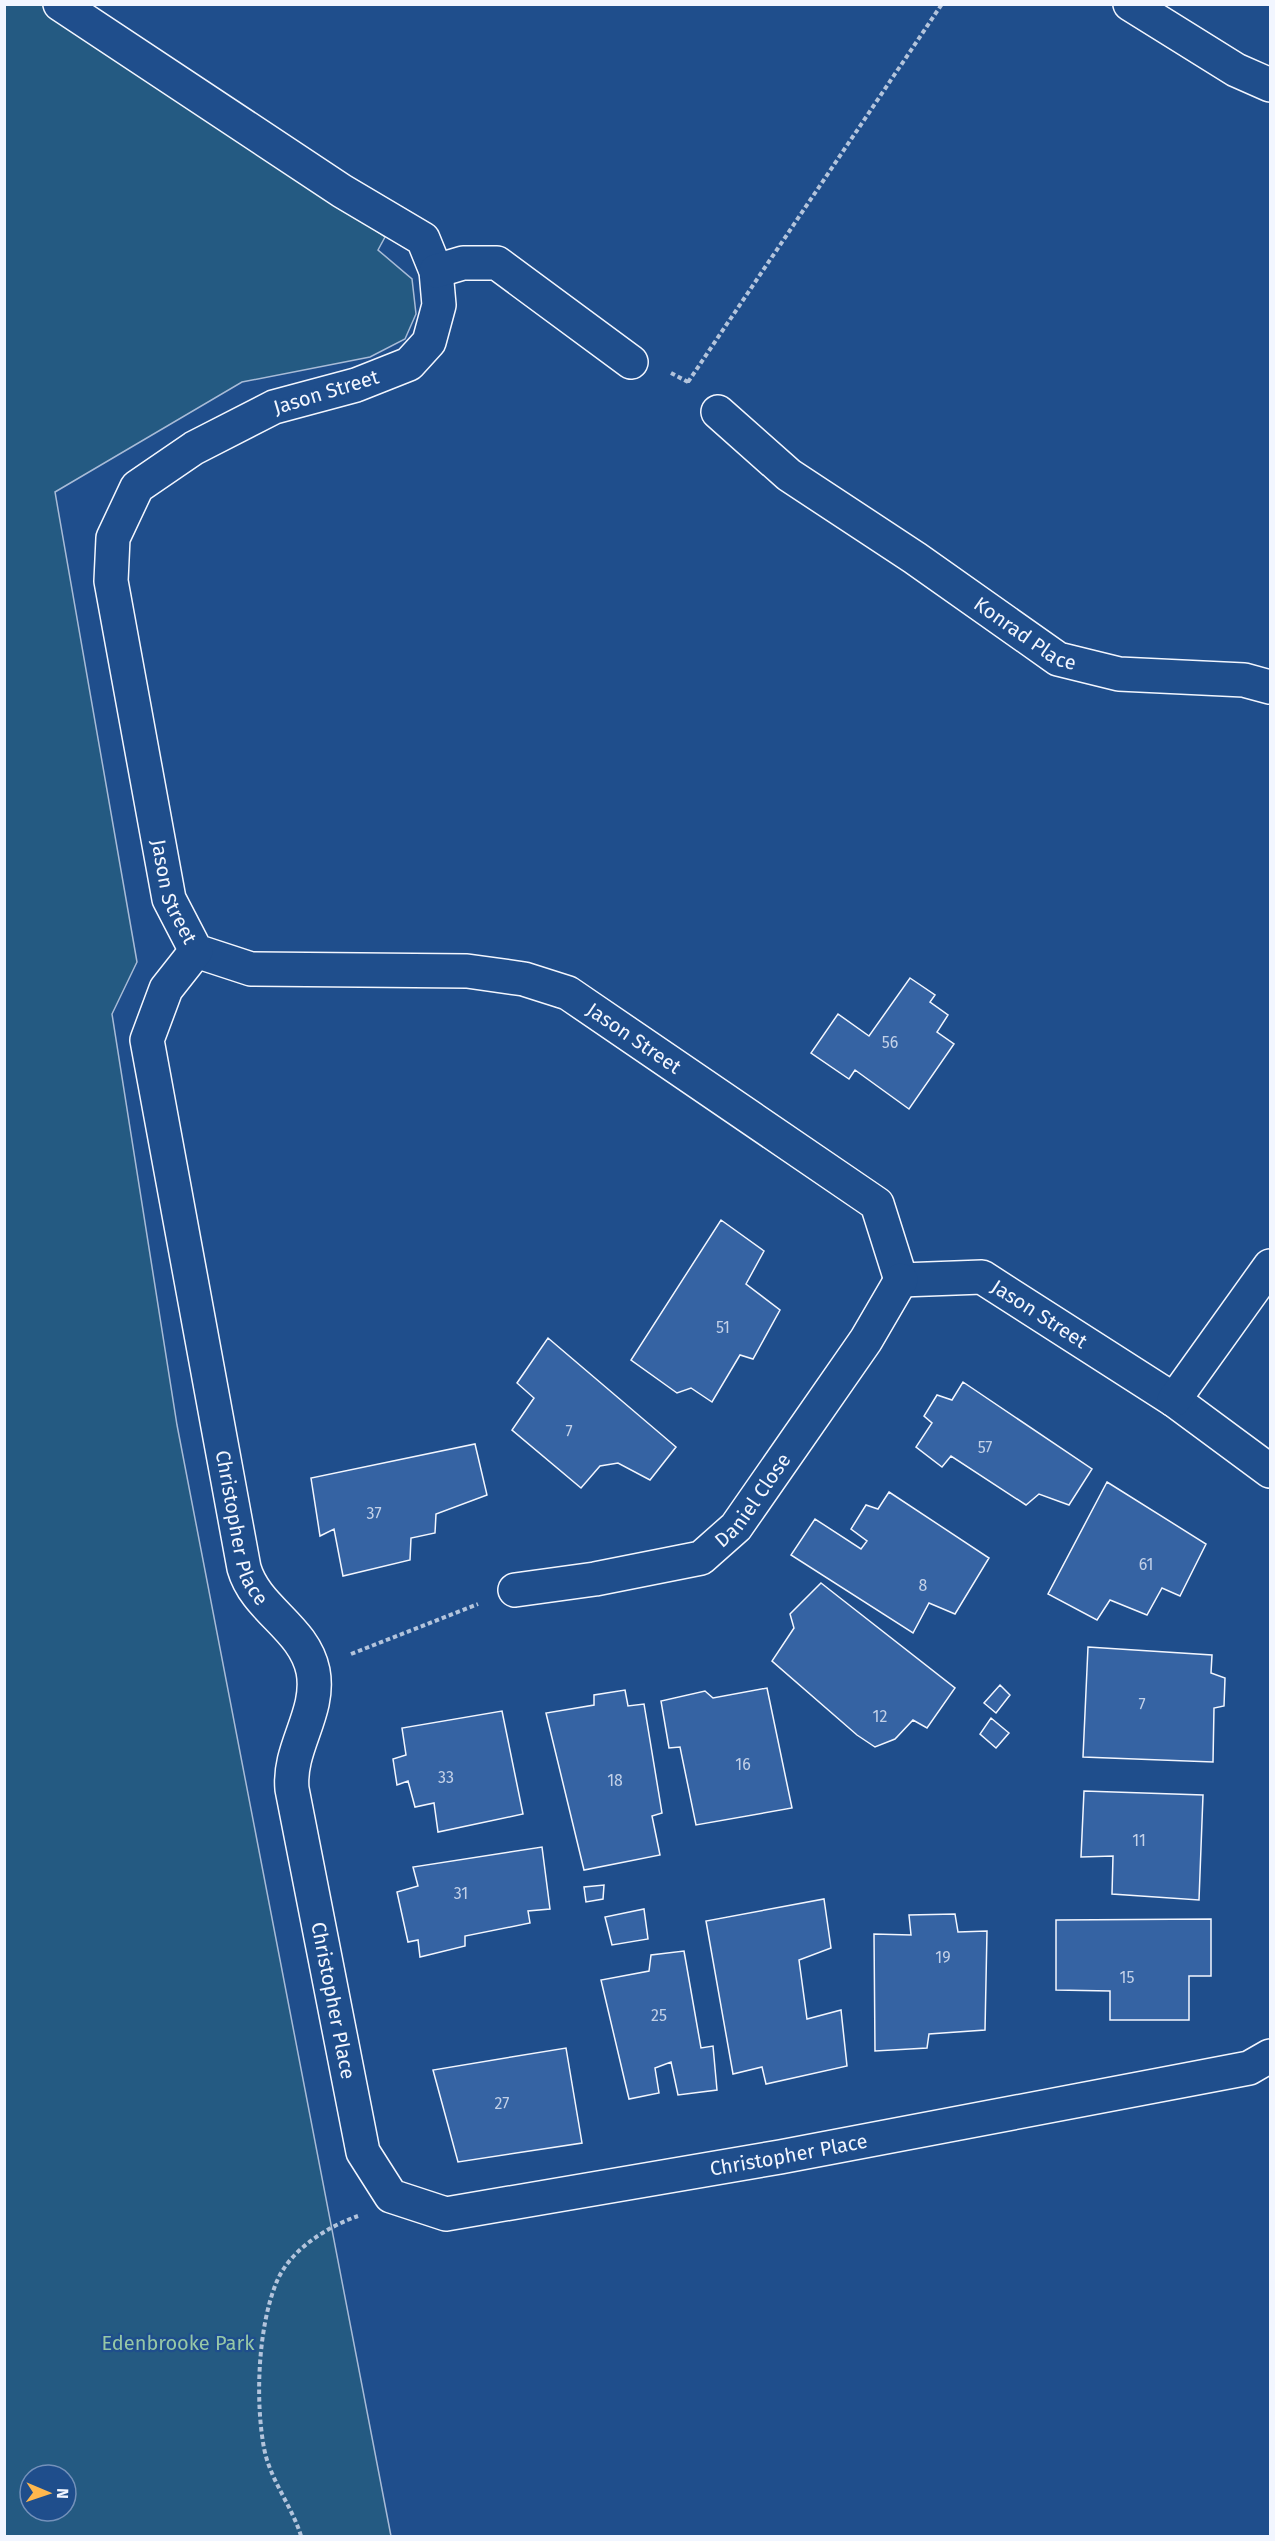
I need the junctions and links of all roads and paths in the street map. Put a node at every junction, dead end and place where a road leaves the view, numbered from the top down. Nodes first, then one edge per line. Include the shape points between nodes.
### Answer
1 (60, 4) edge
2 (942, 4) edge
3 (1130, 4) edge
4 (1270, 85) edge
5 (436, 271) junction
6 (631, 362) joint
7 (688, 382) junction
8 (718, 412) joint
9 (1270, 687) edge
10 (196, 951) junction
11 (1270, 1266) edge
12 (902, 1280) junction
13 (1174, 1400) junction
14 (1270, 1471) edge
15 (515, 1590) joint
16 (312, 1670) junction
17 (1270, 2056) edge
18 (391, 2196) junction
19 (301, 2536) edge

1 - 5 street, Jason Street via 342,191 423,239
2 - 7 path
3 - 4 street via 1236,70
5 - 6 street via 463,263 496,263
5 - 10 street, Jason Street via 439,305 432,332 429,342 409,364 356,386 274,407 194,448 137,487 113,538 111,581 169,899
6 - 7 path via 644,360
7 - 8 path
8 - 9 street, Konrad Place via 789,475 1058,659 1119,674 1245,680
10 - 12 street, Jason Street via 251,969 467,971 524,979 568,993 877,1204
10 - 16 street, Christopher Place via 166,988 147,1040 244,1568 261,1599 300,1641
11 - 13 street
12 - 13 street, Jason Street via 982,1277
12 - 15 street, Daniel Close via 866,1340 736,1527 701,1558
13 - 14 street, Jason Street
15 - 16 path
16 - 18 street, Christopher Place via 313,1701 294,1754 292,1789 363,2152
17 - 18 street, Christopher Place via 1249,2068 780,2157 447,2214
18 - 19 path via 376,2209 319,2234 293,2257 278,2280 270,2308 258,2379 264,2449

